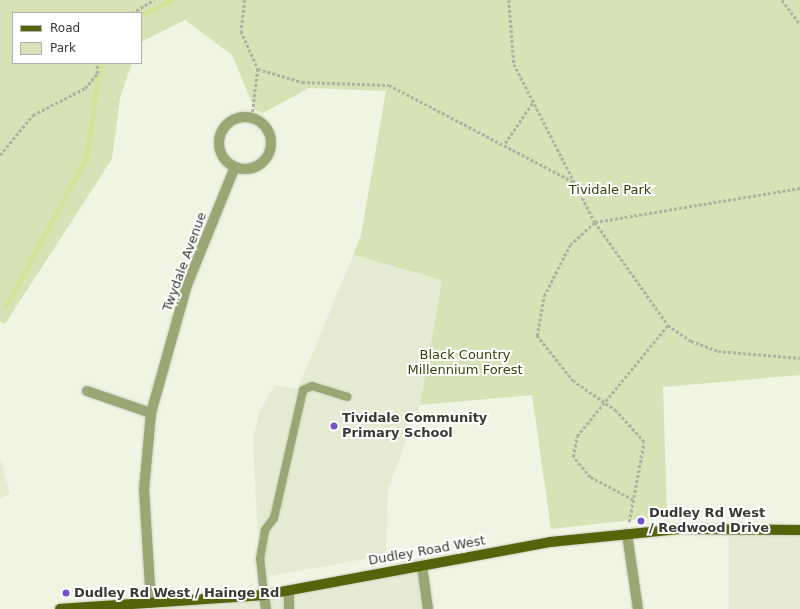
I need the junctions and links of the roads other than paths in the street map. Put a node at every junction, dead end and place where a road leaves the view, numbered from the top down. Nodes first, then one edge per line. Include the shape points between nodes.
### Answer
1 (235, 167) junction
2 (87, 391) dead end
3 (347, 397) dead end
4 (151, 413) junction
5 (800, 530) edge
6 (627, 534) junction
7 (422, 566) junction
8 (289, 592) junction
9 (264, 595) junction
10 (151, 603) junction
11 (60, 609) edge
12 (266, 609) edge
13 (289, 609) edge
14 (428, 609) edge
15 (638, 609) edge

1 - 1 street via 259,165 269,152 270,135 252,118 235,119 227,124 219,139 222,156
1 - 4 street, Twydale Avenue via 187,285
2 - 4 street
3 - 9 lane via 312,386 303,390 274,518 265,530 260,559
4 - 10 street, Twydale Avenue via 144,490
5 - 6 main road, Dudley Road West via 681,529
6 - 7 main road, Dudley Road West via 550,542
6 - 15 street
7 - 8 main road, Dudley Road West
7 - 14 street
8 - 9 main road, Dudley Road West
8 - 13 street
9 - 10 main road, Dudley Road West
9 - 12 street
10 - 11 main road, Dudley Road West

